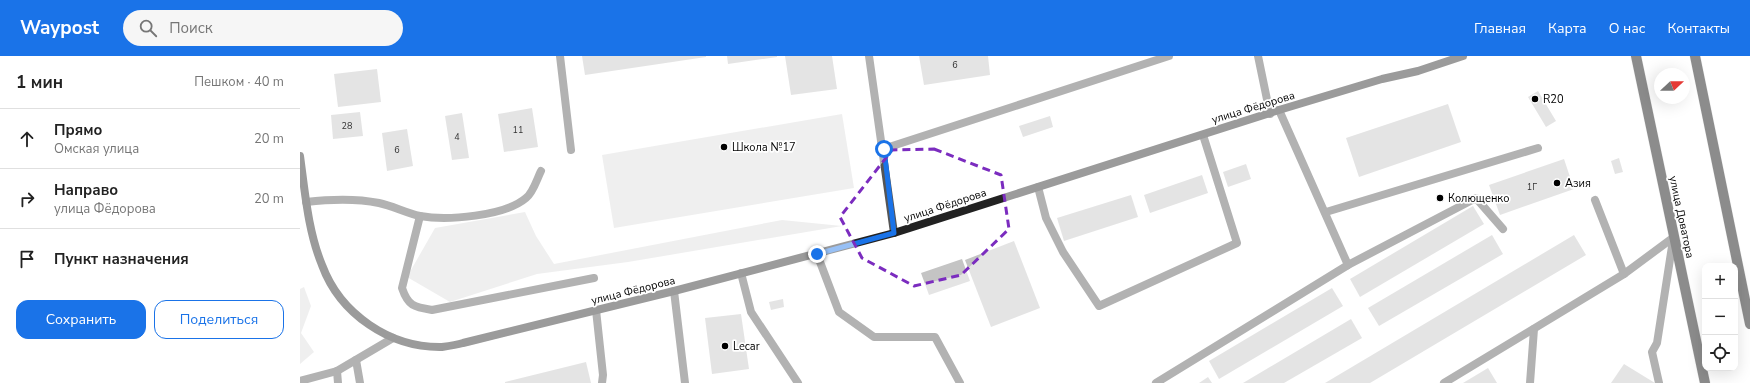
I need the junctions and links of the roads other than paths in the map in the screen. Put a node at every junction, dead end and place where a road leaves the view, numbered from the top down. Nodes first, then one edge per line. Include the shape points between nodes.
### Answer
1 (560, 56) edge
2 (869, 56) edge
3 (1169, 56) edge
4 (1258, 56) edge
5 (1463, 56) edge
6 (1636, 56) edge
7 (1695, 56) edge
8 (1279, 110) junction
9 (1270, 114) junction
10 (1203, 135) junction
11 (1538, 148) dead end
12 (884, 149) junction
13 (571, 150) dead end
14 (300, 156) edge
15 (541, 171) dead end
16 (1038, 187) junction
17 (1595, 200) dead end
18 (303, 202) edge
19 (1326, 212) junction
20 (420, 216) junction
21 (1503, 229) dead end
22 (894, 233) junction
23 (1674, 237) junction
24 (817, 254) junction
25 (1348, 265) junction
26 (741, 273) junction
27 (1624, 274) junction
28 (594, 278) dead end
29 (674, 291) junction
30 (596, 310) junction
31 (1750, 324) edge
32 (1534, 329) junction
33 (392, 338) junction
34 (356, 360) junction
35 (337, 371) junction
36 (300, 380) edge
37 (338, 383) edge
38 (360, 383) edge
39 (602, 383) edge
40 (685, 383) edge
41 (798, 383) edge
42 (960, 383) edge
43 (1156, 383) edge
44 (1444, 383) edge
45 (1530, 383) edge
46 (1658, 383) edge
47 (1705, 383) edge

1 - 13 street
2 - 12 street
3 - 12 street
4 - 9 street
5 - 8 main road, улица Фёдорова
6 - 23 main road, улица Доватора
7 - 31 main road
8 - 9 main road, улица Фёдорова
8 - 19 street
9 - 10 main road, улица Фёдорова
10 - 16 main road, улица Фёдорова
10 - 16 street via 1237,243 1099,306 1063,252 1046,218
11 - 19 street
12 - 22 street
14 - 18 main road
15 - 20 street via 527,197 511,208 452,217
16 - 22 main road, улица Фёдорова
17 - 27 street
18 - 20 street via 334,198 380,203
18 - 33 main road, улица Фёдорова via 322,267 335,290 359,319
19 - 25 street
20 - 28 street via 402,288 405,297 413,306 432,310
21 - 25 street via 1476,198
22 - 24 main road, улица Фёдорова
23 - 27 street
23 - 46 street via 1657,343 1652,352
23 - 47 main road, улица Доватора
24 - 26 main road, улица Фёдорова
24 - 42 street via 839,312 874,337 935,337
25 - 43 street
26 - 29 main road, улица Фёдорова
26 - 41 street via 752,312
27 - 32 street
29 - 30 main road, улица Фёдорова
29 - 40 street
30 - 33 main road, улица Фёдорова via 443,347 424,346
30 - 39 street
32 - 44 street
32 - 45 street
33 - 34 street
34 - 35 street
34 - 38 street
35 - 36 street
35 - 37 street

